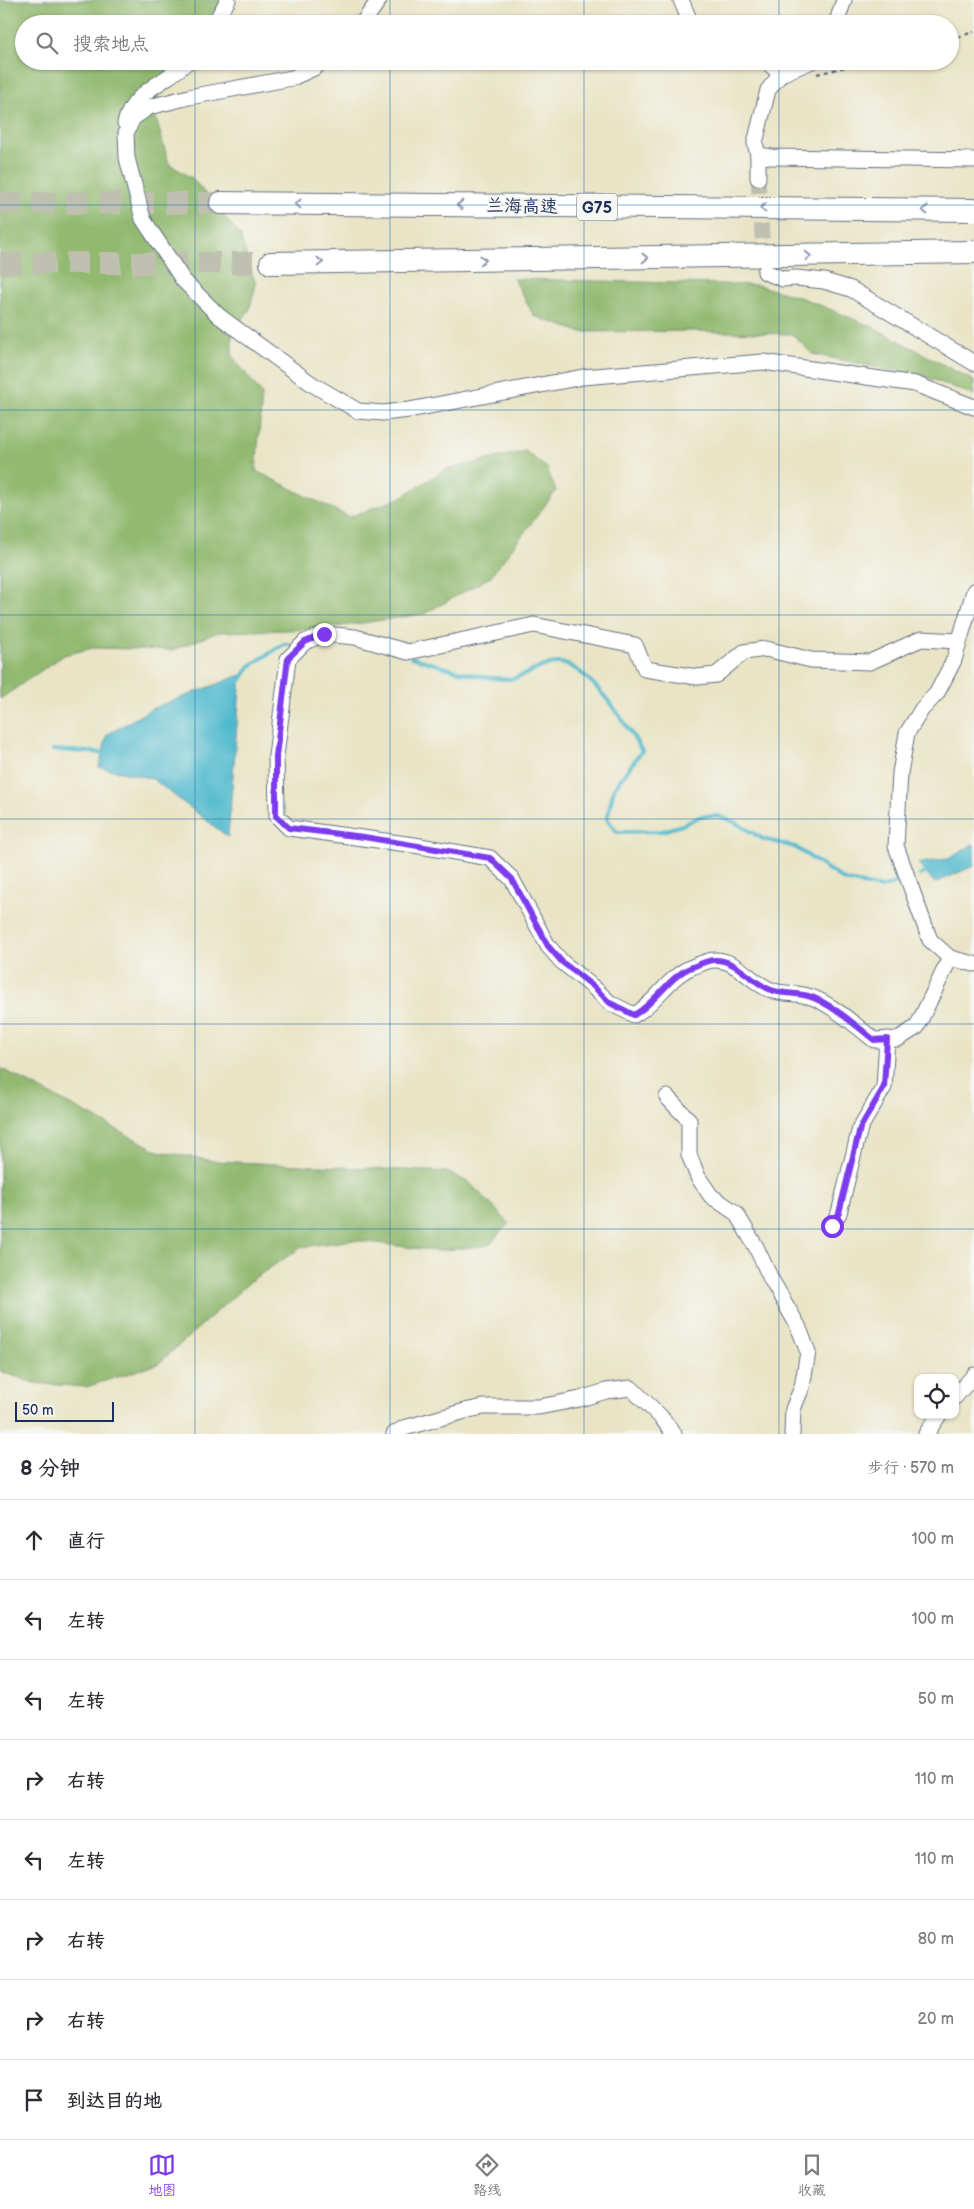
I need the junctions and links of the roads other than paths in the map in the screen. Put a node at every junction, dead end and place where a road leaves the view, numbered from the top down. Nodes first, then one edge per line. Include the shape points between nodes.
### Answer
1 (228, 0) edge
2 (379, 0) edge
3 (681, 0) edge
4 (844, 0) edge
5 (219, 15) edge
6 (368, 15) edge
7 (687, 15) edge
8 (839, 15) edge
9 (179, 70) edge
10 (310, 70) edge
11 (777, 70) edge
12 (791, 70) edge
13 (782, 74) junction
14 (126, 132) junction
15 (758, 155) junction
16 (974, 160) edge
17 (758, 178) tunnel mouth
18 (221, 203) tunnel mouth
19 (974, 210) edge
20 (974, 252) edge
21 (272, 263) tunnel mouth
22 (765, 272) dead end
23 (974, 363) edge
24 (974, 407) edge
25 (974, 590) edge
26 (960, 641) junction
27 (950, 958) junction
28 (974, 964) edge
29 (887, 1039) junction
30 (667, 1097) dead end
31 (832, 1226) dead end
32 (974, 1375) edge
33 (959, 1392) edge
34 (936, 1419) edge
35 (394, 1434) edge
36 (674, 1434) edge
37 (792, 1434) edge
38 (926, 1434) edge

1 - 5 street
2 - 6 street
3 - 7 street
4 - 8 street
9 - 14 street via 149,88 130,108 125,122
10 - 14 street via 292,78 149,107 133,118
11 - 13 street
12 - 13 street
13 - 15 street via 768,90 755,143
14 - 24 street via 126,158 143,219 183,280 219,316 312,384 358,411 409,410 583,378 763,362 915,384
15 - 16 street
15 - 17 street
19 -> 18 highway, 兰海高速 / G75
21 -> 20 highway
22 - 23 street via 783,279 824,281 850,289
25 - 26 street
26 - 27 street via 936,694 922,709 908,733 900,773 896,846 930,940
26 - 29 street via 921,639 870,662 811,660 766,649 744,652 716,675 697,677 645,669 635,645 534,625 408,652 355,637 324,634 305,642 288,658 276,756 276,816 289,828 490,858 512,879 548,946 562,962 610,1003 634,1015 690,968 714,960 735,966 774,991 810,996 844,1016 874,1040
27 - 28 street
27 - 29 street via 917,1027 898,1039
29 - 31 street via 884,1087 860,1128 839,1213
30 - 37 street via 689,1120 689,1155 698,1176 711,1196 736,1213 798,1326 808,1352 802,1386 793,1409
32 - 33 street
34 - 38 street
35 - 36 street via 404,1428 484,1407 539,1407 631,1388 662,1417

